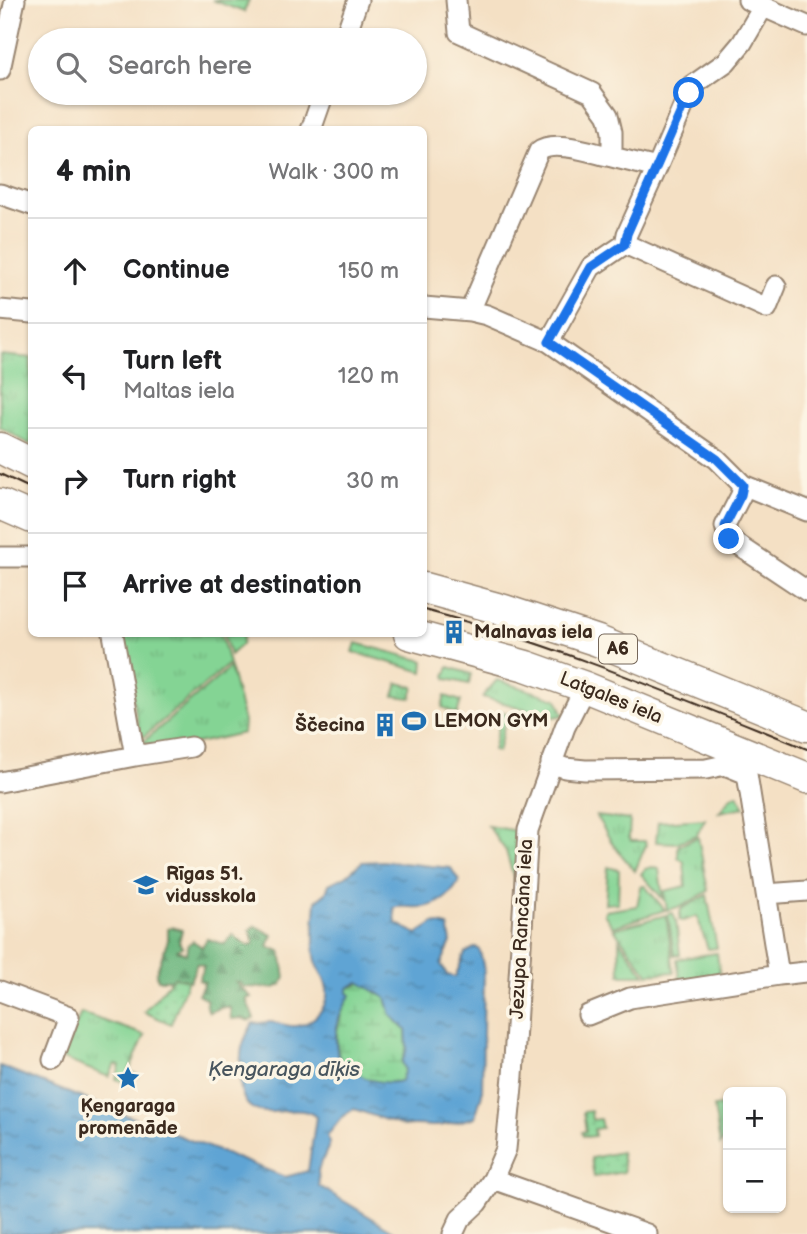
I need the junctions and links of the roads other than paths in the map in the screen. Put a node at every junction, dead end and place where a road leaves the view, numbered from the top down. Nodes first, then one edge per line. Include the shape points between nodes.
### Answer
1 (15, 0) edge
2 (358, 0) edge
3 (456, 0) edge
4 (755, 3) edge
5 (807, 26) edge
6 (348, 28) edge
7 (0, 69) edge
8 (320, 105) edge
9 (313, 126) edge
10 (612, 157) junction
11 (657, 168) junction
12 (0, 194) edge
13 (28, 204) edge
14 (625, 244) junction
15 (776, 286) dead end
16 (427, 307) edge
17 (0, 310) edge
18 (470, 311) junction
19 (28, 313) edge
20 (549, 342) junction
21 (0, 448) edge
22 (28, 462) edge
23 (743, 485) junction
24 (0, 504) edge
25 (807, 511) edge
26 (28, 516) edge
27 (0, 557) edge
28 (28, 557) edge
29 (806, 587) edge
30 (427, 589) edge
31 (540, 622) junction
32 (114, 637) edge
33 (420, 637) edge
34 (526, 666) junction
35 (585, 687) junction
36 (807, 726) edge
37 (191, 747) dead end
38 (135, 755) junction
39 (739, 760) junction
40 (551, 763) junction
41 (807, 778) edge
42 (0, 782) edge
43 (807, 891) edge
44 (766, 894) junction
45 (779, 975) junction
46 (806, 976) edge
47 (0, 991) edge
48 (587, 1015) dead end
49 (53, 1060) dead end
50 (494, 1179) junction
51 (453, 1234) edge
52 (647, 1234) edge

1 - 7 street
2 - 6 street
3 - 10 street via 459,32 592,93 608,115
4 - 5 street
4 - 11 street via 742,43 726,62 692,86
8 - 9 street
10 - 11 street
10 - 18 street via 558,146 539,150
11 - 14 street
12 - 13 street
14 - 15 street via 767,308
14 - 20 street via 591,267
16 - 18 street
17 - 19 street
18 - 20 street
20 - 23 street via 710,454
21 - 22 highway
23 - 25 street
23 - 29 street via 725,526 729,539
24 - 26 highway
27 - 28 street
30 - 31 highway, A6
31 - 34 highway
31 - 36 highway, A6
32 - 38 street
33 - 34 highway, Latgales iela / A6
34 - 35 highway, Latgales iela / A6
35 - 39 highway, Latgales iela / A6
35 - 40 street, Jezupa Rancāna iela
37 - 38 street
38 - 42 street
39 - 40 street via 706,769 585,770
39 - 41 highway, Latgales iela / A6
39 - 44 street via 747,774
40 - 50 street, Jezupa Rancāna iela via 528,830 510,1124
43 - 44 street
44 - 45 street
45 - 46 street
45 - 48 street via 631,998
47 - 49 street via 69,1017
50 - 51 street, Jezupa Rancāna iela
50 - 52 street

